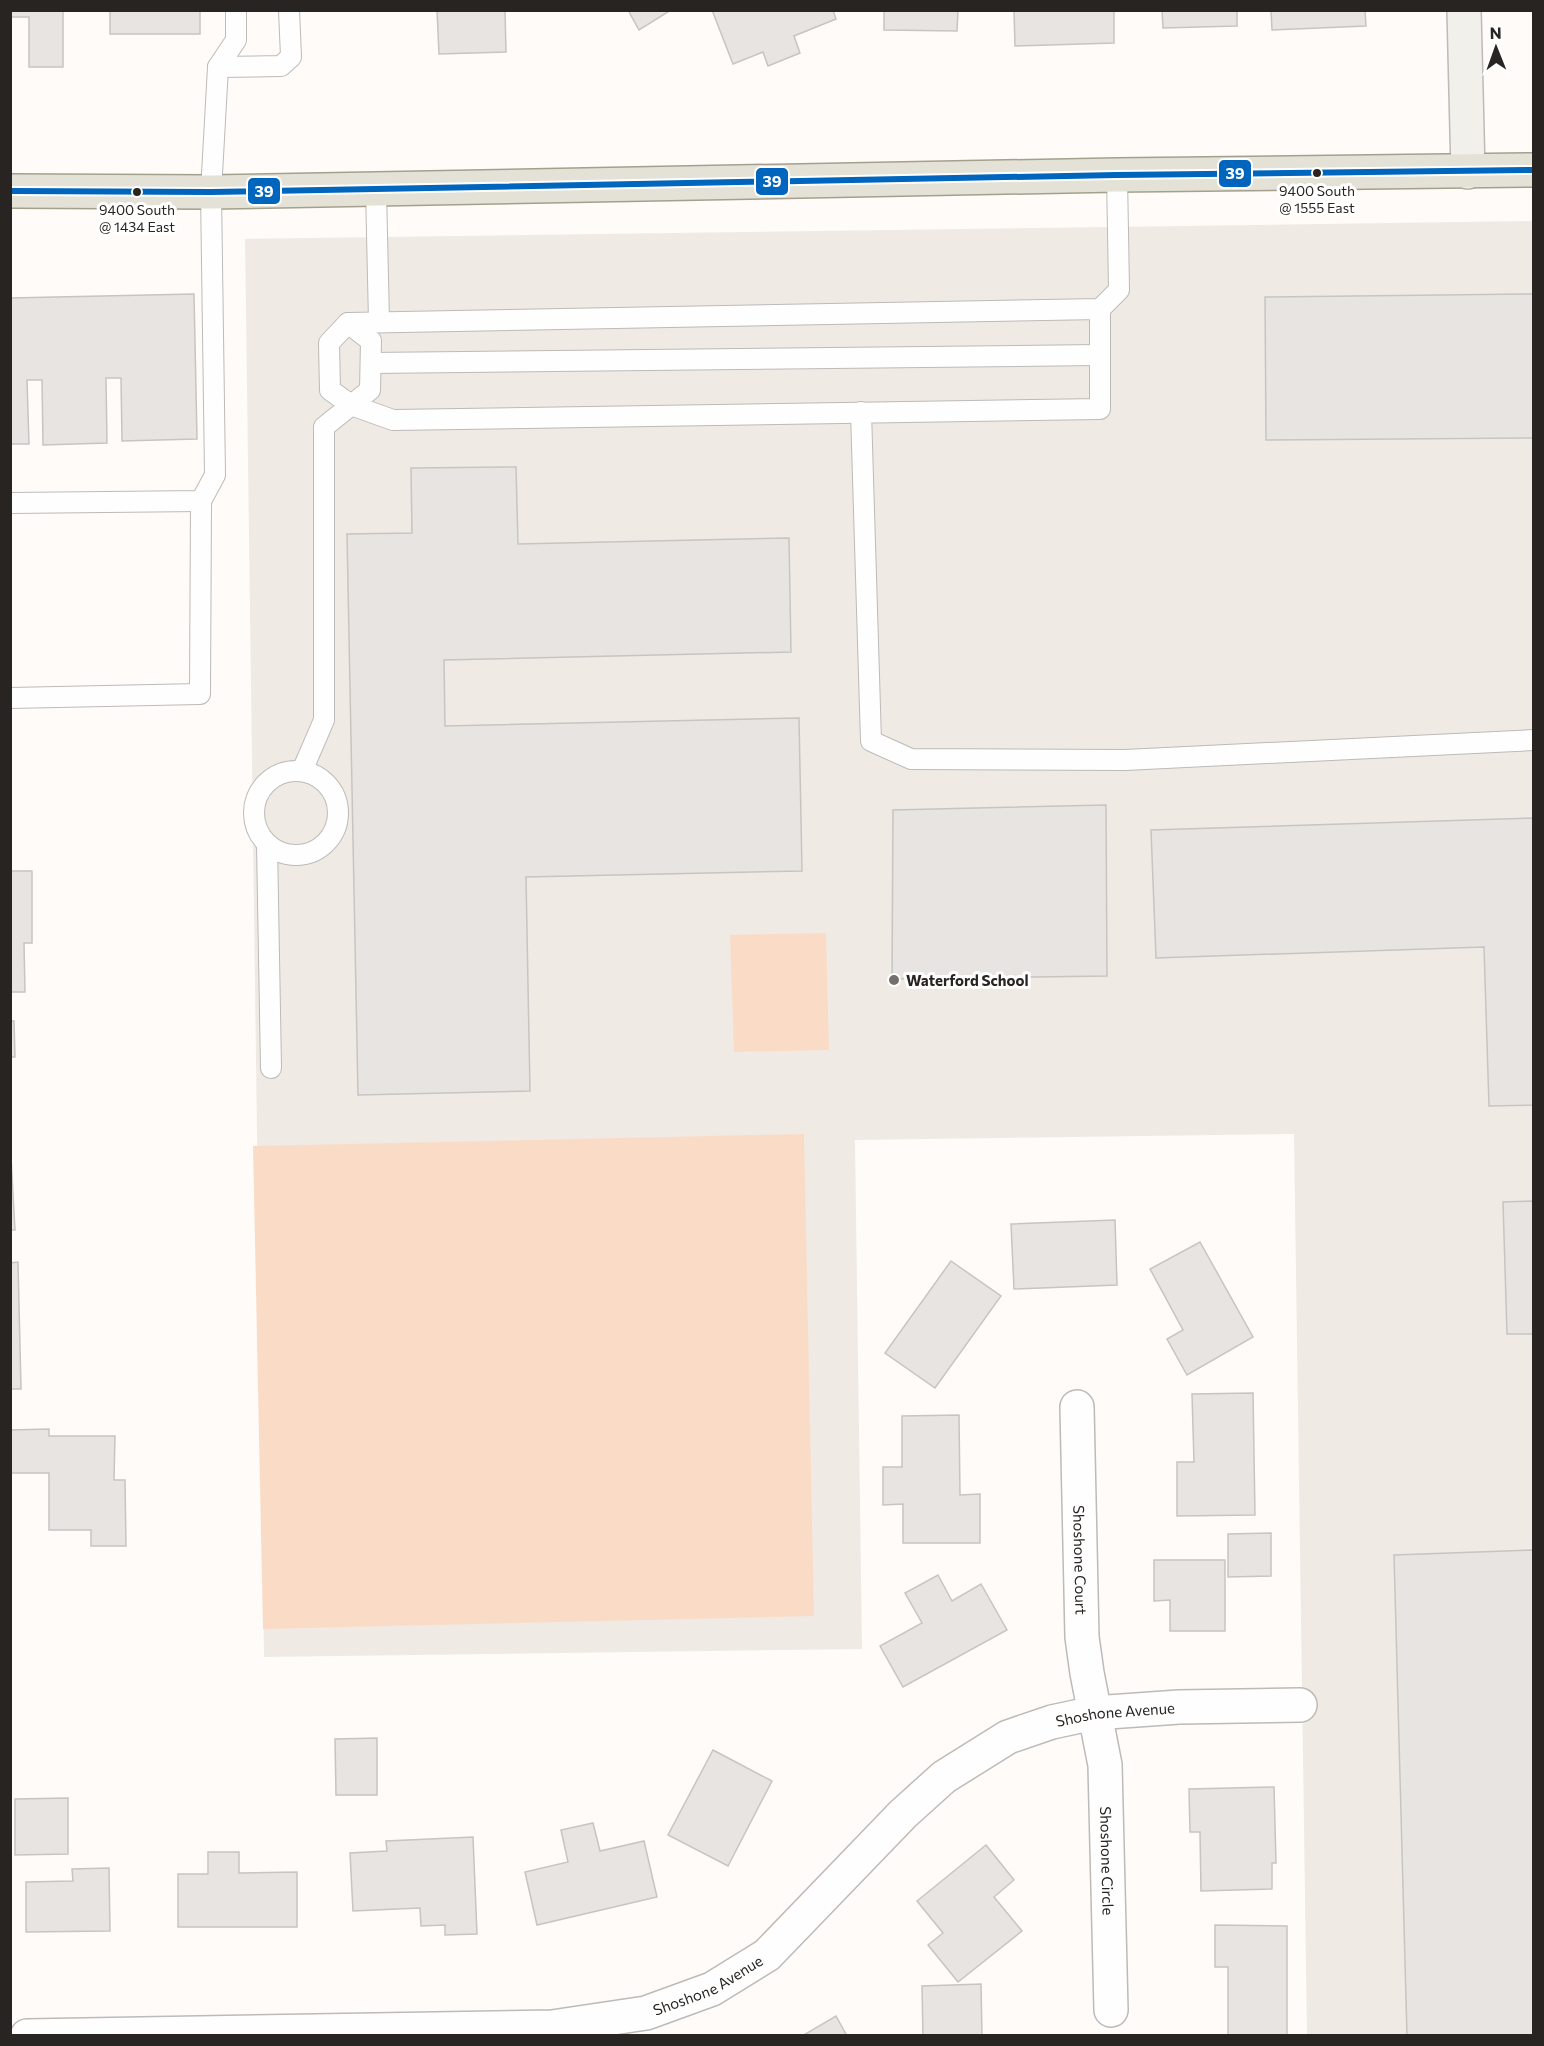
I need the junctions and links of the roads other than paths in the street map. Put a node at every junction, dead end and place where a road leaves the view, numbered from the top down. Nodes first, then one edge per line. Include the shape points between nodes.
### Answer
1 (236, 10) edge
2 (289, 10) edge
3 (1464, 10) edge
4 (218, 67) junction
5 (1533, 170) edge
6 (1468, 172) junction
7 (1117, 175) junction
8 (376, 190) junction
9 (10, 191) edge
10 (211, 192) junction
11 (1100, 309) junction
12 (379, 321) junction
13 (348, 322) junction
14 (1100, 355) junction
15 (371, 363) junction
16 (351, 405) junction
17 (861, 412) junction
18 (201, 501) junction
19 (10, 503) edge
20 (10, 698) edge
21 (1533, 740) edge
22 (302, 771) junction
23 (267, 844) junction
24 (271, 1068) dead end
25 (1077, 1407) dead end
26 (1300, 1706) dead end
27 (1094, 1713) junction
28 (1111, 2010) dead end
29 (27, 2036) edge

1 - 4 lane via 236,40
2 - 4 lane via 291,57 281,66
3 - 6 street
4 - 10 lane
5 - 6 main road
6 - 7 main road
7 - 8 main road
7 - 11 lane via 1119,290
8 - 10 main road
8 - 12 lane
9 - 10 main road
10 - 18 lane via 215,475
11 - 12 lane
11 - 14 lane
12 - 13 lane
13 - 15 lane via 370,341
13 - 16 lane via 329,343 330,390
14 - 15 lane
14 - 17 lane via 1100,409
15 - 16 lane via 370,390
16 - 17 lane via 393,420
16 - 22 lane via 324,427 324,720
17 - 21 lane via 871,741 911,759 1125,760
18 - 19 lane
18 - 20 lane via 200,694
22 - 23 lane via 276,775 257,795 254,821
22 - 23 lane via 328,785 336,797 336,826 330,839 305,855 291,856
23 - 24 lane
25 - 27 street, Shoshone Court via 1082,1637
26 - 27 street, Shoshone Avenue via 1179,1707
27 - 28 street, Shoshone Circle via 1105,1765
27 - 29 street, Shoshone Avenue via 1008,1737 944,1777 767,1955 712,1989 646,2013 552,2027

